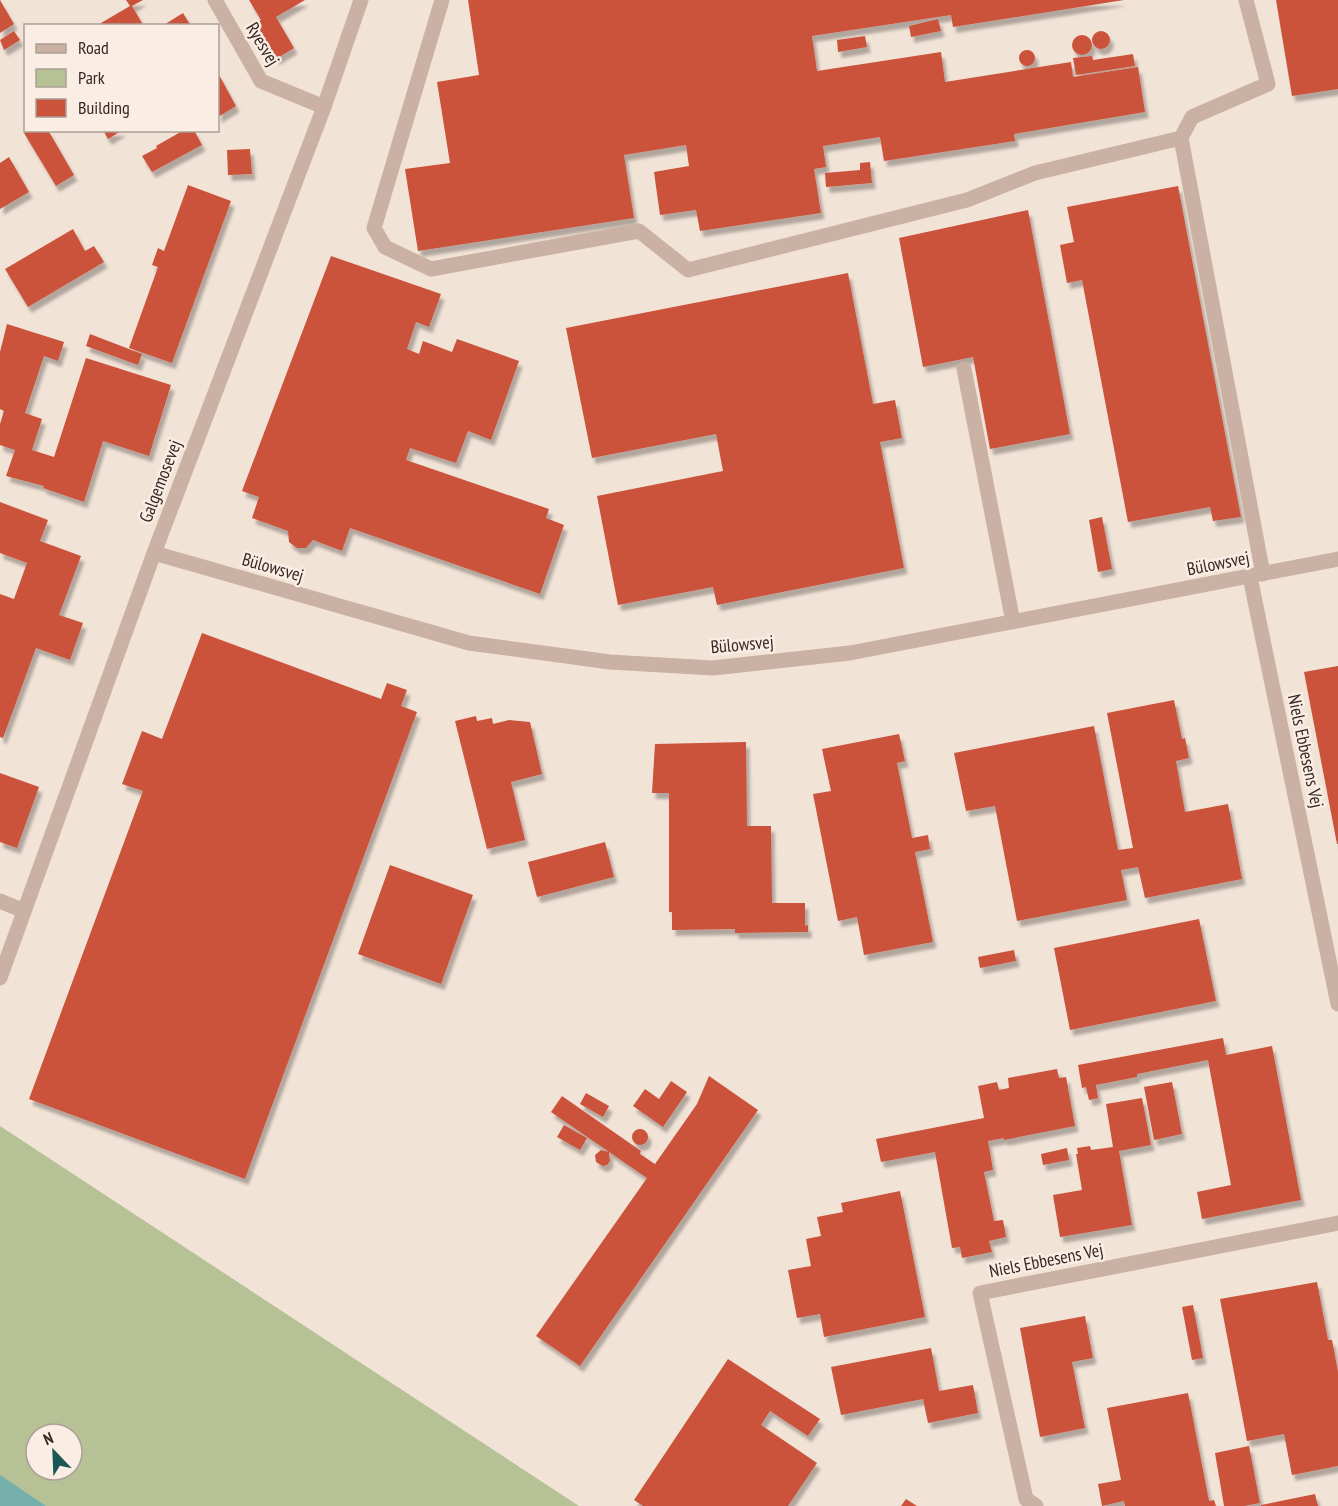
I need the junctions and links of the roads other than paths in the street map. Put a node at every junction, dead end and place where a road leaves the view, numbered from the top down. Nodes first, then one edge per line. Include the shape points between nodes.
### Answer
1 (215, 0) edge
2 (361, 0) edge
3 (442, 0) edge
4 (1246, 0) edge
5 (324, 106) junction
6 (1181, 138) junction
7 (964, 369) dead end
8 (154, 553) junction
9 (1338, 559) edge
10 (1257, 575) junction
11 (1013, 622) junction
12 (0, 901) edge
13 (24, 912) junction
14 (0, 978) edge
15 (1338, 1004) edge
16 (1338, 1223) edge
17 (1036, 1506) edge

1 - 5 street, Ryesvej via 261,81
2 - 5 street, Galgemosevej
3 - 6 street via 374,228 385,247 431,269 639,231 688,270 966,200 1035,173
4 - 6 street via 1268,84 1192,117
5 - 8 street, Galgemosevej
6 - 10 street, Niels Ebbesens Vej
7 - 11 street
8 - 11 street, Bülowsvej via 469,643 610,662 713,668 850,653
8 - 13 street, Galgemosevej
9 - 10 street, Bülowsvej
10 - 11 street, Bülowsvej
10 - 15 street, Niels Ebbesens Vej
12 - 13 street
13 - 14 street, Galgemosevej
16 - 17 street, Niels Ebbesens Vej via 980,1293 1026,1499

